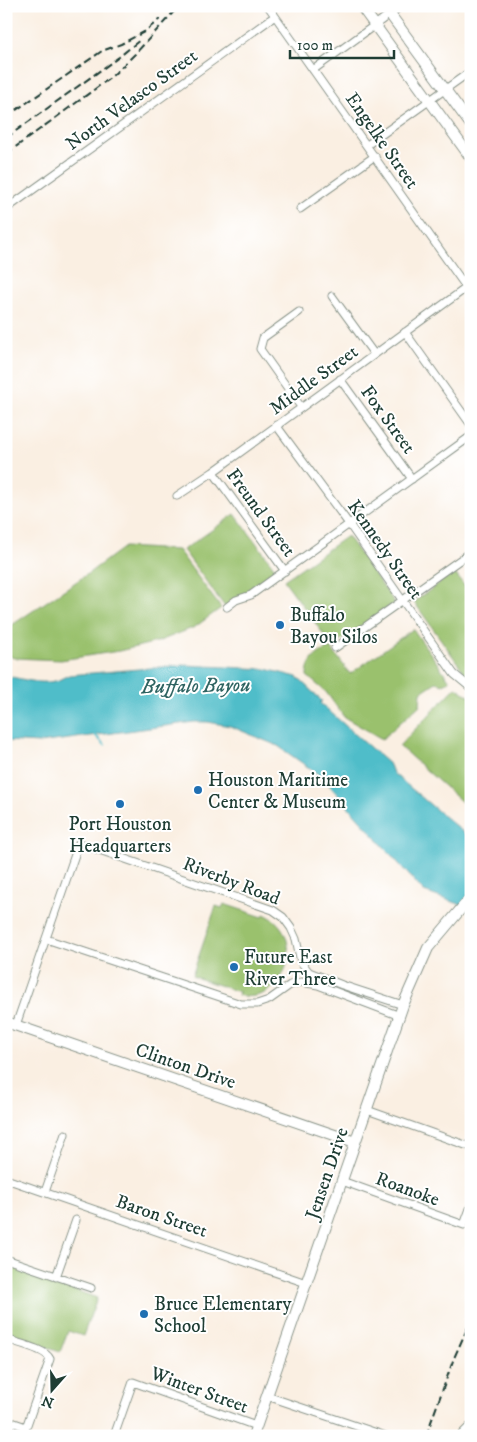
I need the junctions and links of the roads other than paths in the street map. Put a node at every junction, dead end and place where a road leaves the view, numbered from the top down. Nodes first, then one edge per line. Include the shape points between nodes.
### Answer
1 (268, 6) edge
2 (361, 6) edge
3 (401, 6) edge
4 (387, 10) edge
5 (274, 16) junction
6 (375, 25) junction
7 (313, 70) junction
8 (471, 71) edge
9 (444, 90) junction
10 (429, 101) junction
11 (471, 125) edge
12 (367, 145) junction
13 (375, 156) junction
14 (471, 158) edge
15 (6, 209) edge
16 (300, 209) dead end
17 (469, 291) edge
18 (332, 296) dead end
19 (299, 312) dead end
20 (405, 332) junction
21 (374, 354) junction
22 (340, 379) junction
23 (301, 407) junction
24 (276, 425) junction
25 (471, 425) edge
26 (471, 436) edge
27 (213, 472) junction
28 (412, 479) junction
29 (178, 496) dead end
30 (349, 524) junction
31 (471, 552) edge
32 (285, 571) junction
33 (403, 601) junction
34 (226, 607) dead end
35 (335, 648) dead end
36 (469, 684) edge
37 (471, 897) edge
38 (46, 938) junction
39 (403, 1005) junction
40 (400, 1016) junction
41 (11, 1024) edge
42 (367, 1110) junction
43 (66, 1134) dead end
44 (355, 1142) junction
45 (471, 1147) edge
46 (6, 1179) edge
47 (342, 1181) junction
48 (45, 1192) junction
49 (471, 1206) edge
50 (76, 1220) dead end
51 (6, 1259) edge
52 (56, 1277) junction
53 (306, 1283) junction
54 (91, 1288) dead end
55 (6, 1339) edge
56 (267, 1396) junction
57 (6, 1420) edge
58 (26, 1426) junction
59 (468, 1427) dead end
60 (254, 1433) edge
61 (23, 1436) edge
62 (114, 1436) edge
63 (386, 1436) edge
64 (460, 1436) edge

1 - 5 street, Engelke Street
2 - 6 main road
3 - 4 street
4 - 6 street
4 - 9 main road
5 - 7 street, Engelke Street
5 - 15 street, North Velasco Street
6 - 7 street
6 - 10 main road
7 - 12 street, Engelke Street
8 - 9 street
9 - 10 street
9 - 11 main road
10 - 12 street
10 - 14 main road
12 - 13 street, Engelke Street
13 - 16 street
13 - 17 street, Engelke Street
17 - 20 street, Middle Street
18 - 21 street
19 - 23 street via 263,338 260,348
20 - 21 street, Middle Street
20 - 25 street
21 - 22 street, Middle Street
22 - 23 street, Middle Street
22 - 28 street, Fox Street
23 - 24 street, Middle Street
24 - 27 street, Middle Street
24 - 30 street, Kennedy Street
26 - 28 street
27 - 29 street, Middle Street
27 - 32 street, Freund Street
28 - 30 street
30 - 32 street
30 - 33 street, Kennedy Street
31 - 33 street
32 - 34 street via 252,596 236,600
33 - 35 street
33 - 36 street, Kennedy Street via 454,674
37 - 39 main road, Jensen Drive via 428,948
38 - 39 street, Riverby Road via 79,843 269,908 287,922 294,933 302,964 312,974
38 - 40 street via 241,1004 257,1004 295,983 310,983
38 - 41 street
39 - 40 main road, Jensen Drive
40 - 42 main road, Jensen Drive
41 - 44 main road, Clinton Drive
42 - 44 main road, Jensen Drive
42 - 45 street
43 - 48 street
44 - 47 main road, Jensen Drive
46 - 48 street, Baron Street
47 - 49 street, Roanoke via 464,1225
47 - 53 main road, Jensen Drive
48 - 53 street, Baron Street
50 - 52 street
51 - 52 street
52 - 54 street
53 - 56 main road, Jensen Drive
55 - 58 street via 49,1356
56 - 60 main road, Jensen Drive
56 - 63 street
57 - 58 street
58 - 61 street
59 - 64 street
60 - 62 street, Winter Street via 133,1382

